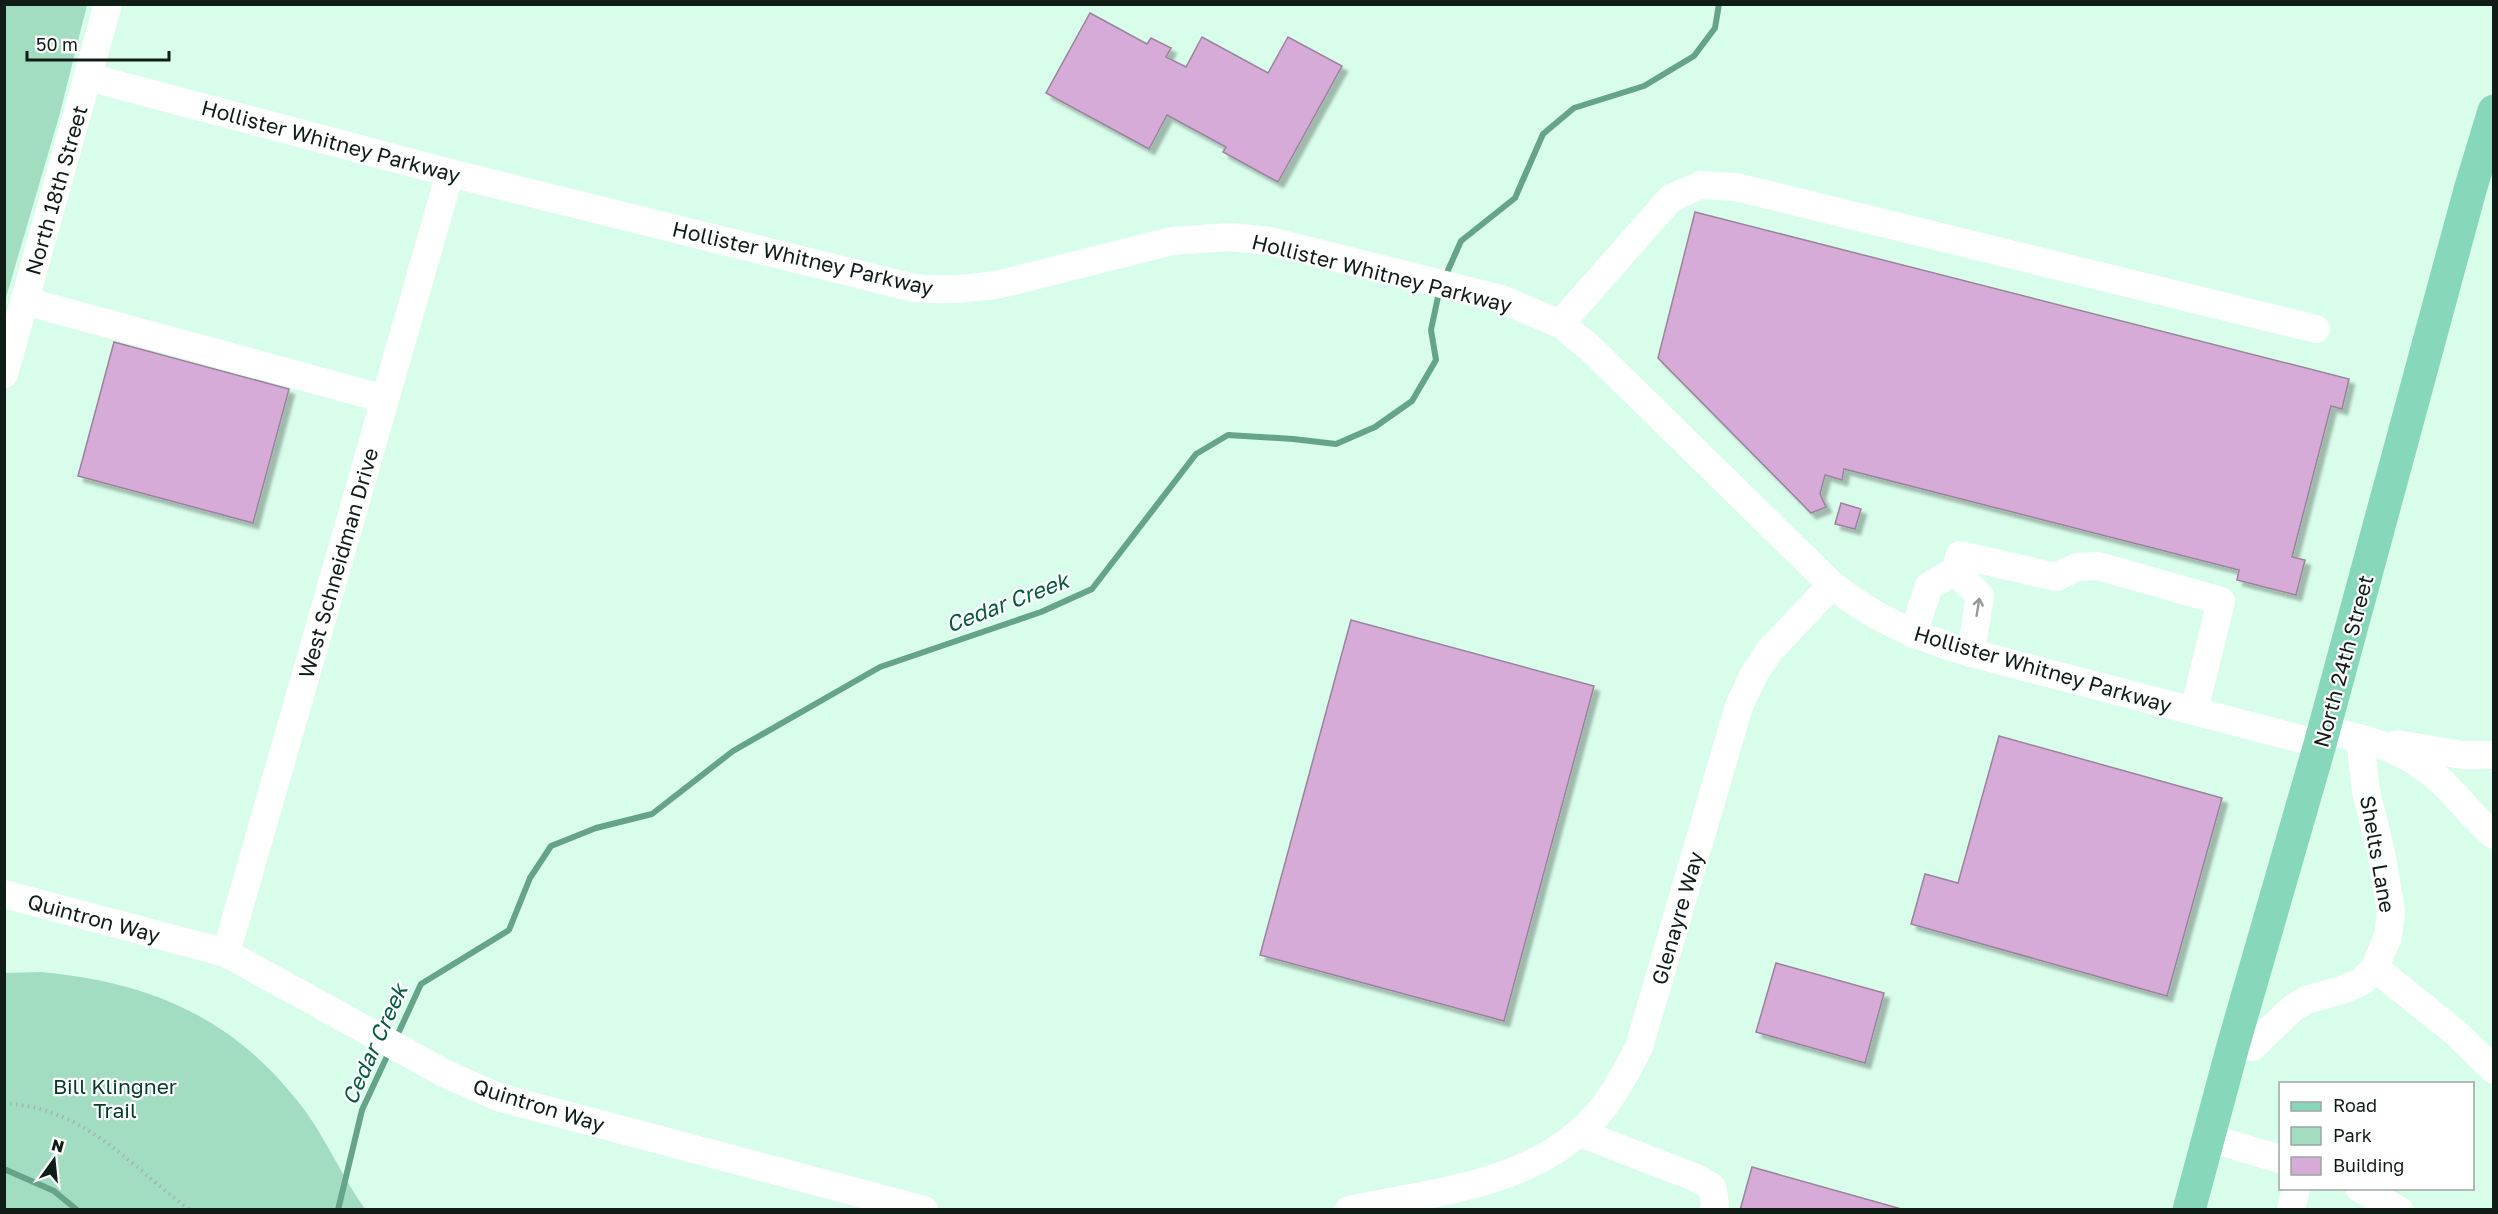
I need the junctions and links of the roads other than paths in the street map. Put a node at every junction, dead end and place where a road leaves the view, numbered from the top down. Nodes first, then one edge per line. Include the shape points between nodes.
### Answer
1 (108, 4) edge
2 (88, 77) junction
3 (2493, 111) edge
4 (450, 173) junction
5 (25, 302) junction
6 (1560, 324) junction
7 (2316, 329) dead end
8 (4, 374) edge
9 (385, 399) junction
10 (1955, 571) junction
11 (1832, 585) junction
12 (1913, 633) junction
13 (1971, 653) junction
14 (2194, 711) junction
15 (2322, 737) junction
16 (2360, 738) junction
17 (2493, 755) edge
18 (2493, 835) edge
19 (4, 894) edge
20 (226, 952) junction
21 (2375, 968) junction
22 (2233, 1046) junction
23 (2493, 1070) edge
24 (1580, 1133) junction
25 (2209, 1138) junction
26 (2279, 1159) edge
27 (2295, 1190) edge
28 (2363, 1190) edge
29 (924, 1209) edge
30 (1349, 1209) edge
31 (1714, 1209) edge
32 (2188, 1209) edge
33 (2290, 1209) edge
34 (2399, 1209) edge

1 - 2 street, North 18th Street
2 - 4 street, Hollister Whitney Parkway
2 - 5 street, North 18th Street
3 - 15 main road, North 24th Street
4 - 6 street, Hollister Whitney Parkway via 914,288 973,289 1172,241 1230,237 1270,241 1502,299
4 - 9 street, West Schneidman Drive
5 - 8 street, North 18th Street
5 - 9 street
6 - 7 street via 1671,198 1701,185 1736,187
6 - 11 street, Hollister Whitney Parkway via 1589,347
9 - 20 street, West Schneidman Drive
10 - 12 street via 1929,585
13 -> 10 street via 1980,596
10 - 14 street via 1960,555 2056,577 2077,567 2098,566 2221,601
11 - 12 street, Hollister Whitney Parkway via 1892,625
11 - 24 street, Glenayre Way via 1770,650 1738,706 1639,1047 1624,1078
12 - 13 street, Hollister Whitney Parkway
13 - 14 street, Hollister Whitney Parkway
14 - 15 street, Hollister Whitney Parkway
15 - 16 street, Hollister Whitney Parkway
15 - 22 main road, North 24th Street
16 - 17 street via 2462,755
16 - 18 street via 2395,749 2419,763 2443,782
16 - 21 street, Shelts Lane via 2366,791 2391,911 2388,936
19 - 20 street, Quintron Way
20 - 29 street, Quintron Way via 444,1073 498,1097
21 - 22 street via 2361,981 2342,990 2306,1000 2252,1047
21 - 23 street via 2455,1032
22 - 25 main road, North 24th Street
24 - 30 street, Glenayre Way via 1556,1151 1496,1179
24 - 31 street via 1712,1187
25 - 26 street
25 - 32 main road, North 24th Street
27 - 33 street
28 - 34 street

